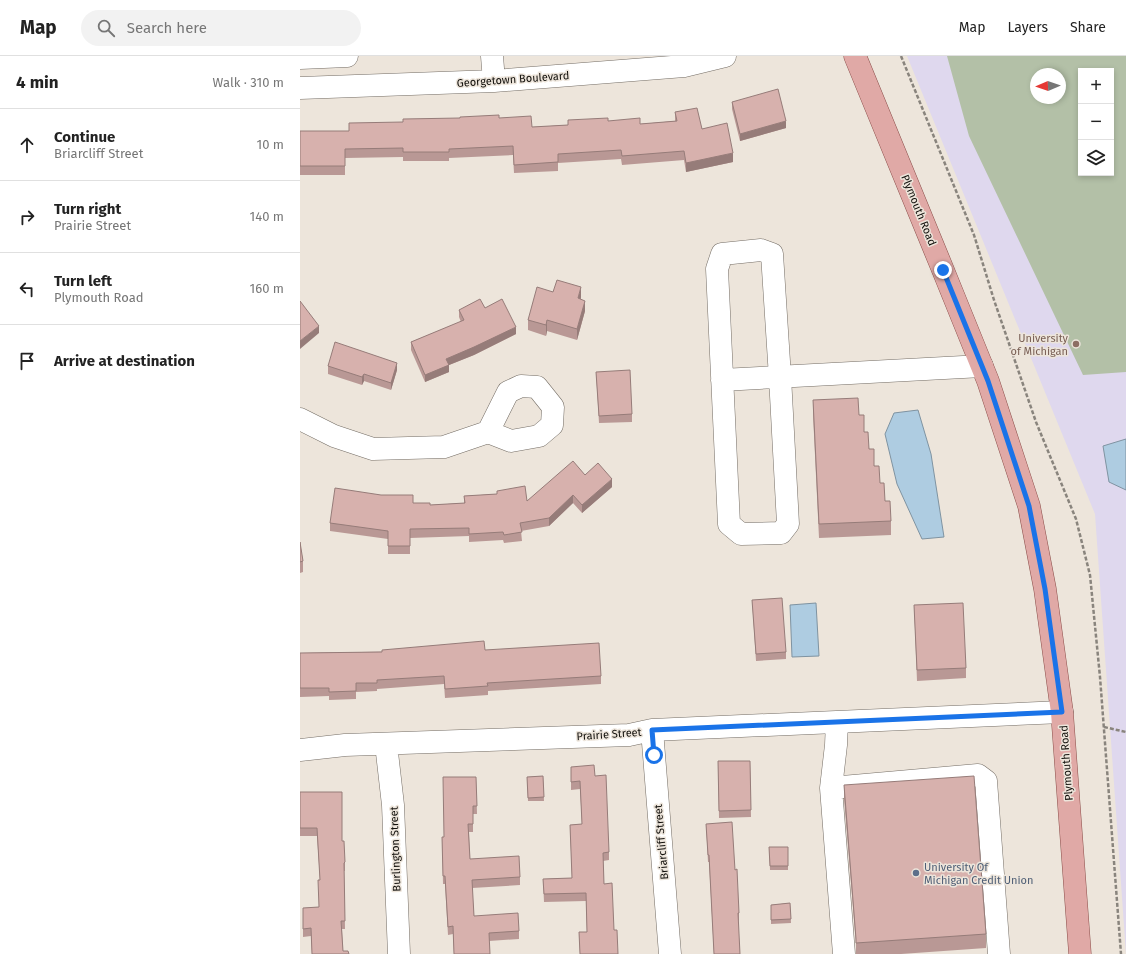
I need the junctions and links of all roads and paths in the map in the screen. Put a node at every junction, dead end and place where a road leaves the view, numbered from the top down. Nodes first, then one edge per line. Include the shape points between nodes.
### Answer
1 (347, 56) edge
2 (492, 56) edge
3 (725, 56) edge
4 (855, 56) edge
5 (901, 56) edge
6 (300, 58) edge
7 (494, 81) junction
8 (300, 88) edge
9 (982, 366) junction
10 (780, 377) junction
11 (722, 380) junction
12 (300, 419) edge
13 (488, 432) dead end
14 (1062, 712) junction
15 (837, 722) junction
16 (1104, 728) junction
17 (652, 730) junction
18 (1126, 732) edge
19 (386, 744) junction
20 (300, 750) edge
21 (831, 788) junction
22 (399, 954) edge
23 (670, 954) edge
24 (844, 954) edge
25 (999, 954) edge
26 (1080, 954) edge
27 (1121, 954) edge

1 - 6 street
2 - 7 street
3 - 7 street, Georgetown Boulevard via 684,66
4 - 9 main road, Plymouth Road
5 - 16 path via 974,235 1036,422 1076,519 1090,575
7 - 8 street, Georgetown Boulevard
9 - 10 street
9 - 14 main road, Plymouth Road via 1029,506 1045,589
10 - 11 street
10 - 11 street via 772,254 761,250 722,254 717,269
10 - 11 street via 788,524 781,533 741,534 729,524
12 - 13 street via 334,436 373,449 444,447
14 - 15 street, Prairie Street
14 - 26 main road, Plymouth Road
15 - 17 street, Prairie Street
15 - 21 street
16 - 18 path
16 - 27 path
17 - 19 street, Prairie Street via 629,735
17 - 23 street, Briarcliff Street
19 - 20 street, Prairie Street
19 - 22 street, Burlington Street via 393,805
21 - 24 street
21 - 25 street via 978,775 986,781

